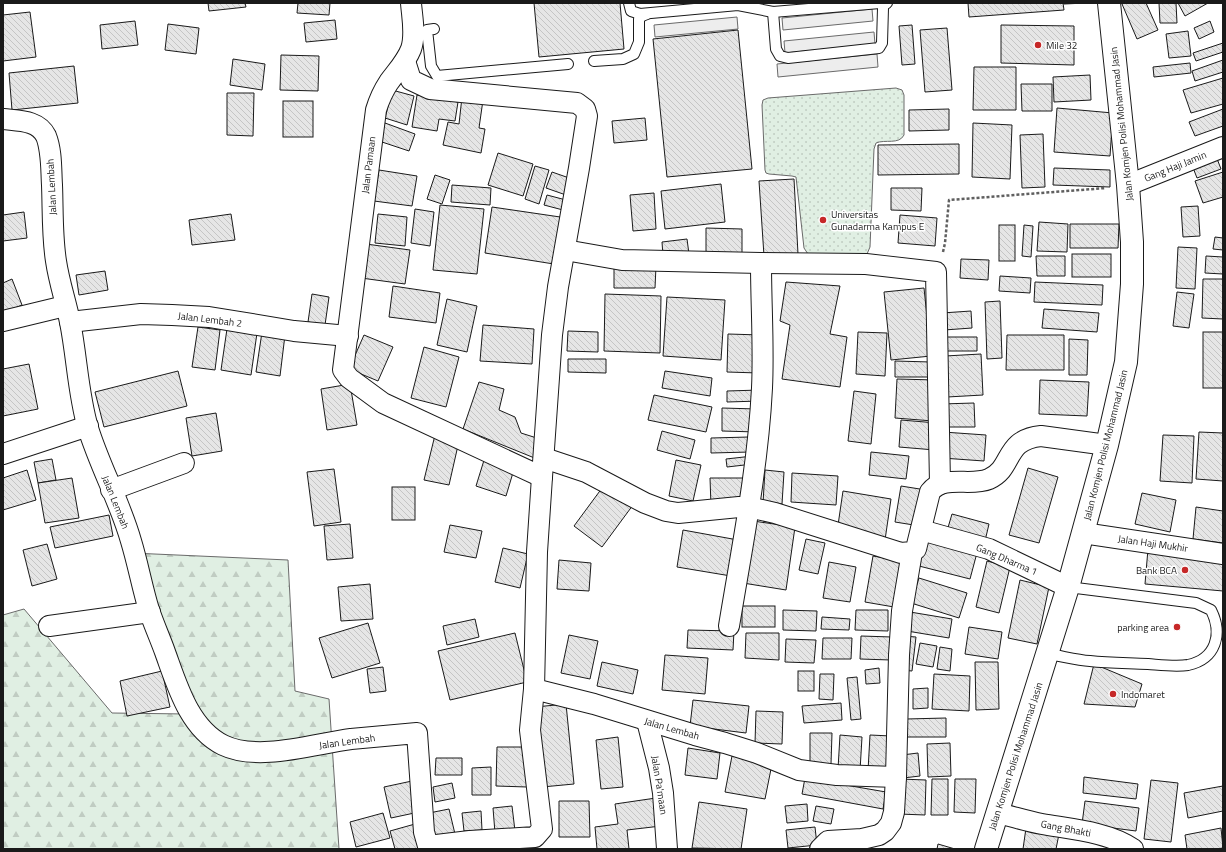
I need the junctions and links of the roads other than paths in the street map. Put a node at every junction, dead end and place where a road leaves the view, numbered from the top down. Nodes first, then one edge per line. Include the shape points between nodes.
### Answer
1 (411, 3) edge
2 (629, 3) edge
3 (880, 3) edge
4 (887, 3) edge
5 (1109, 3) edge
6 (774, 12) junction
7 (647, 14) junction
8 (434, 29) dead end
9 (405, 61) junction
10 (594, 61) dead end
11 (568, 64) dead end
12 (3, 119) edge
13 (1223, 147) edge
14 (1128, 185) junction
15 (565, 250) junction
16 (761, 263) junction
17 (68, 314) junction
18 (3, 321) edge
19 (348, 336) junction
20 (88, 426) junction
21 (1107, 445) junction
22 (3, 454) edge
23 (184, 463) dead end
24 (543, 467) junction
25 (940, 484) junction
26 (112, 490) junction
27 (748, 509) junction
28 (921, 530) junction
29 (1083, 533) junction
30 (912, 552) junction
31 (1223, 554) edge
32 (1068, 587) junction
33 (150, 612) junction
34 (49, 626) dead end
35 (729, 626) dead end
36 (1048, 654) junction
37 (534, 688) junction
38 (647, 721) junction
39 (896, 777) junction
40 (996, 813) junction
41 (879, 842) edge
42 (667, 849) edge
43 (820, 849) edge
44 (986, 849) edge
45 (1133, 849) edge

1 - 9 street, Jalan Pamaan via 412,42
2 - 7 lane via 631,11 635,14
3 - 6 lane
4 - 6 lane via 883,8 882,43 879,48 788,58 780,56 776,49
5 - 14 main road, Jalan Komjen Polisi Mohammad Jasin
6 - 7 lane via 738,5
7 - 10 lane via 639,19 639,42 634,54 623,59
8 - 11 lane via 427,30 431,66 437,76
9 - 15 street via 411,80 430,89 577,104 585,109 587,116
9 - 19 street, Jalan Pamaan via 382,93 376,110
12 - 17 street, Jalan Lembah via 32,123 39,127 48,144 53,236
13 - 14 street, Gang Haji Jamin
14 - 21 main road, Jalan Komjen Polisi Mohammad Jasin via 1132,242 1129,327 1126,362
15 - 16 street via 622,260
15 - 24 street via 552,335
16 - 25 street via 866,264 936,272
16 - 27 street via 762,387 758,440
17 - 18 street, Jalan Lembah 2
17 - 19 street, Jalan Lembah 2 via 172,315
17 - 20 street, Jalan Lembah via 80,393
19 - 24 street, Jalan Pamaan via 344,370 349,378 383,403
20 - 22 street
20 - 26 street, Jalan Lembah
21 - 25 street via 1033,437 1022,441 1013,449 1000,472 989,479
21 - 29 main road, Jalan Komjen Polisi Mohammad Jasin
23 - 26 street
24 - 27 street via 586,472 645,503 666,511 678,513 739,507
24 - 37 street via 537,560
25 - 28 street via 930,492
26 - 33 street, Jalan Lembah via 131,539
27 - 30 street via 775,513 901,553
27 - 35 street
28 - 30 street
28 - 32 street, Gang Dharma 1 via 989,549
29 - 31 street, Jalan Haji Mukhir
29 - 32 main road, Jalan Komjen Polisi Mohammad Jasin
30 - 39 street via 902,611
32 - 36 main road, Jalan Komjen Polisi Mohammad Jasin
32 - 36 lane via 1196,603 1211,610 1216,620 1215,647 1200,661 1172,666 1089,661
33 - 34 street
33 - 37 street, Jalan Lembah via 186,706 205,732 222,745 255,753 349,739 418,733 424,832 428,846 535,837 542,829 530,730
36 - 40 main road, Jalan Komjen Polisi Mohammad Jasin
37 - 38 street, Jalan Lembah
38 - 39 street, Jalan Lembah via 757,753 799,770 837,775
38 - 42 street, Jalan Pa'maan via 663,793
39 - 41 street via 891,824
40 - 44 main road, Jalan Komjen Polisi Mohammad Jasin
40 - 45 street, Gang Bhakti via 1100,835 1115,839
41 - 43 street via 862,839 828,841

